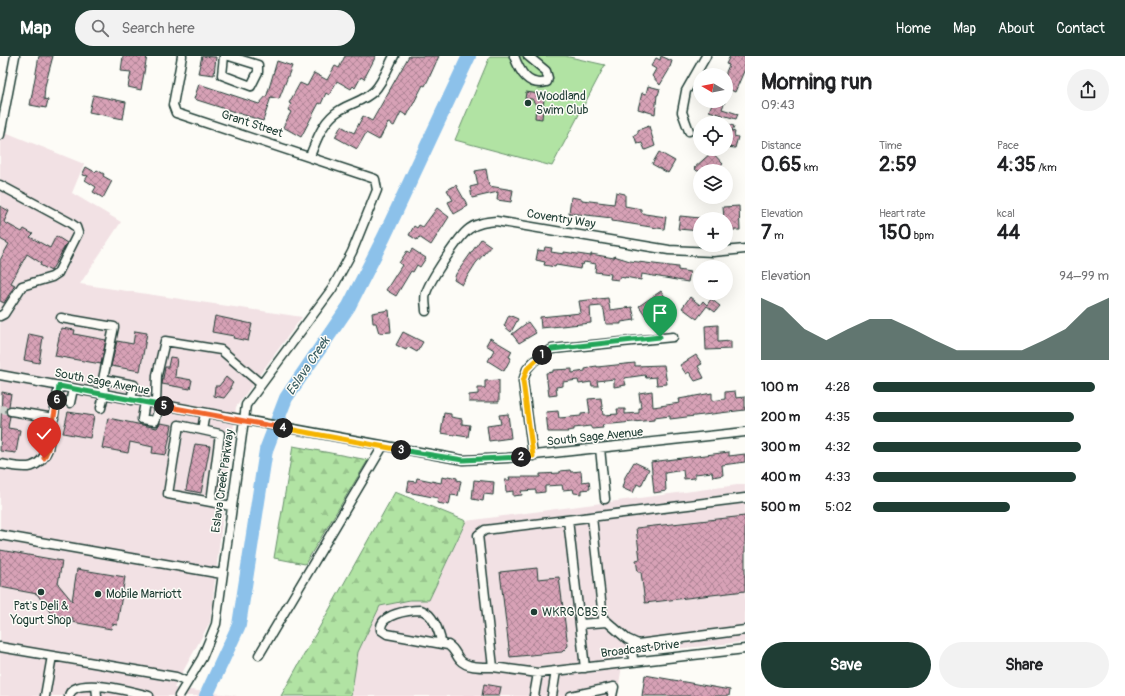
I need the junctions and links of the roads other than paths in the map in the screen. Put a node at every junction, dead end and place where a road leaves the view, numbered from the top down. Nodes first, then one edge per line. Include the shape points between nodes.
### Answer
1 (15, 56) edge
2 (182, 56) edge
3 (224, 56) edge
4 (229, 56) edge
5 (394, 56) edge
6 (514, 56) edge
7 (528, 56) edge
8 (706, 56) edge
9 (689, 131) dead end
10 (0, 135) edge
11 (310, 156) junction
12 (375, 179) joint
13 (0, 185) edge
14 (745, 249) edge
15 (426, 311) dead end
16 (0, 316) edge
17 (61, 318) dead end
18 (673, 337) dead end
19 (0, 375) edge
20 (103, 379) junction
21 (261, 384) junction
22 (59, 386) junction
23 (73, 389) junction
24 (104, 394) junction
25 (132, 400) junction
26 (145, 402) junction
27 (70, 403) dead end
28 (158, 404) junction
29 (101, 408) dead end
30 (11, 411) tunnel mouth
31 (204, 413) junction
32 (54, 418) junction
33 (243, 420) junction
34 (202, 430) junction
35 (745, 432) edge
36 (383, 446) junction
37 (600, 448) junction
38 (533, 456) junction
39 (0, 464) edge
40 (745, 498) edge
41 (606, 499) dead end
42 (211, 502) junction
43 (231, 506) junction
44 (592, 517) junction
45 (568, 520) junction
46 (0, 535) edge
47 (222, 574) junction
48 (607, 622) junction
49 (580, 624) junction
50 (745, 630) edge
51 (632, 642) junction
52 (442, 644) junction
53 (0, 647) edge
54 (745, 649) edge
55 (259, 655) dead end
56 (52, 656) junction
57 (633, 662) junction
58 (493, 667) junction
59 (585, 668) junction
60 (556, 671) junction
61 (538, 673) junction
62 (187, 682) junction
63 (96, 686) junction
64 (45, 696) edge
65 (69, 696) edge
66 (97, 696) edge
67 (147, 696) edge
68 (179, 696) edge
69 (534, 696) edge
70 (552, 696) edge
71 (570, 696) edge
72 (612, 696) edge

1 - 10 street
2 - 11 street, Grant Street via 173,105 176,113
3 - 4 street via 222,75 251,86 258,72 258,65
5 - 11 street via 376,89 366,98 338,111 322,128
6 - 7 street via 518,68 526,78 537,83 547,82 546,71
8 - 9 street via 686,91 682,112
11 - 12 street, Grant Street
12 - 21 street, Eslava Creek Parkway via 377,190 352,252 332,289
13 - 16 street via 69,222 76,227 78,233 58,273 22,286 4,314
14 - 15 street, Coventry Way via 707,252 669,250 496,221 481,223 466,232 453,248 425,293
17 - 20 street via 114,328
18 - 38 street via 552,349 534,361 527,369 523,381
19 - 22 street, South Sage Avenue
20 - 24 street
20 - 25 street via 134,385
21 - 28 street via 221,350 165,341 157,375
21 - 33 street, Eslava Creek Parkway via 246,405
22 - 23 street, South Sage Avenue
22 - 32 street
23 - 24 street, South Sage Avenue
23 - 27 street
24 - 25 street, South Sage Avenue
24 - 29 street
25 - 26 street, South Sage Avenue
26 - 28 street, South Sage Avenue
26 - 28 street via 142,419 155,421
28 - 31 street, South Sage Avenue
30 - 32 street
31 - 33 street, South Sage Avenue
31 - 34 street
32 - 39 street via 48,449 38,465 28,468
33 - 36 street, South Sage Avenue
33 - 43 street, Eslava Creek Parkway
34 - 42 street via 220,434
34 - 42 street via 179,425 168,494
35 - 37 street, South Sage Avenue
36 - 38 street, South Sage Avenue via 463,460
36 - 55 street
37 - 38 street, South Sage Avenue
37 - 41 street
40 - 44 street
42 - 43 street
43 - 47 street, Eslava Creek Parkway
44 - 45 street
44 - 48 street via 603,616
45 - 49 street
45 - 58 street via 485,530 478,535
46 - 47 street
47 - 62 street, Eslava Creek Parkway via 216,624 202,658
48 - 49 street
48 - 51 street
49 - 59 street
50 - 51 street via 638,644
51 - 57 street
52 - 52 street via 387,634 380,626 386,618 393,615 425,611 439,631
52 - 58 street, Broadcast Drive via 453,648 459,658 467,664
53 - 56 street
54 - 57 street, Broadcast Drive
56 - 62 street via 176,677
56 - 64 street
57 - 59 street, Broadcast Drive
58 - 61 street, Broadcast Drive
59 - 60 street, Broadcast Drive
60 - 61 street, Broadcast Drive
60 - 70 street
61 - 69 street
62 - 68 street, Eslava Creek Parkway
63 - 65 street via 84,684 73,689
63 - 66 street
63 - 67 street
71 - 72 street via 614,686

